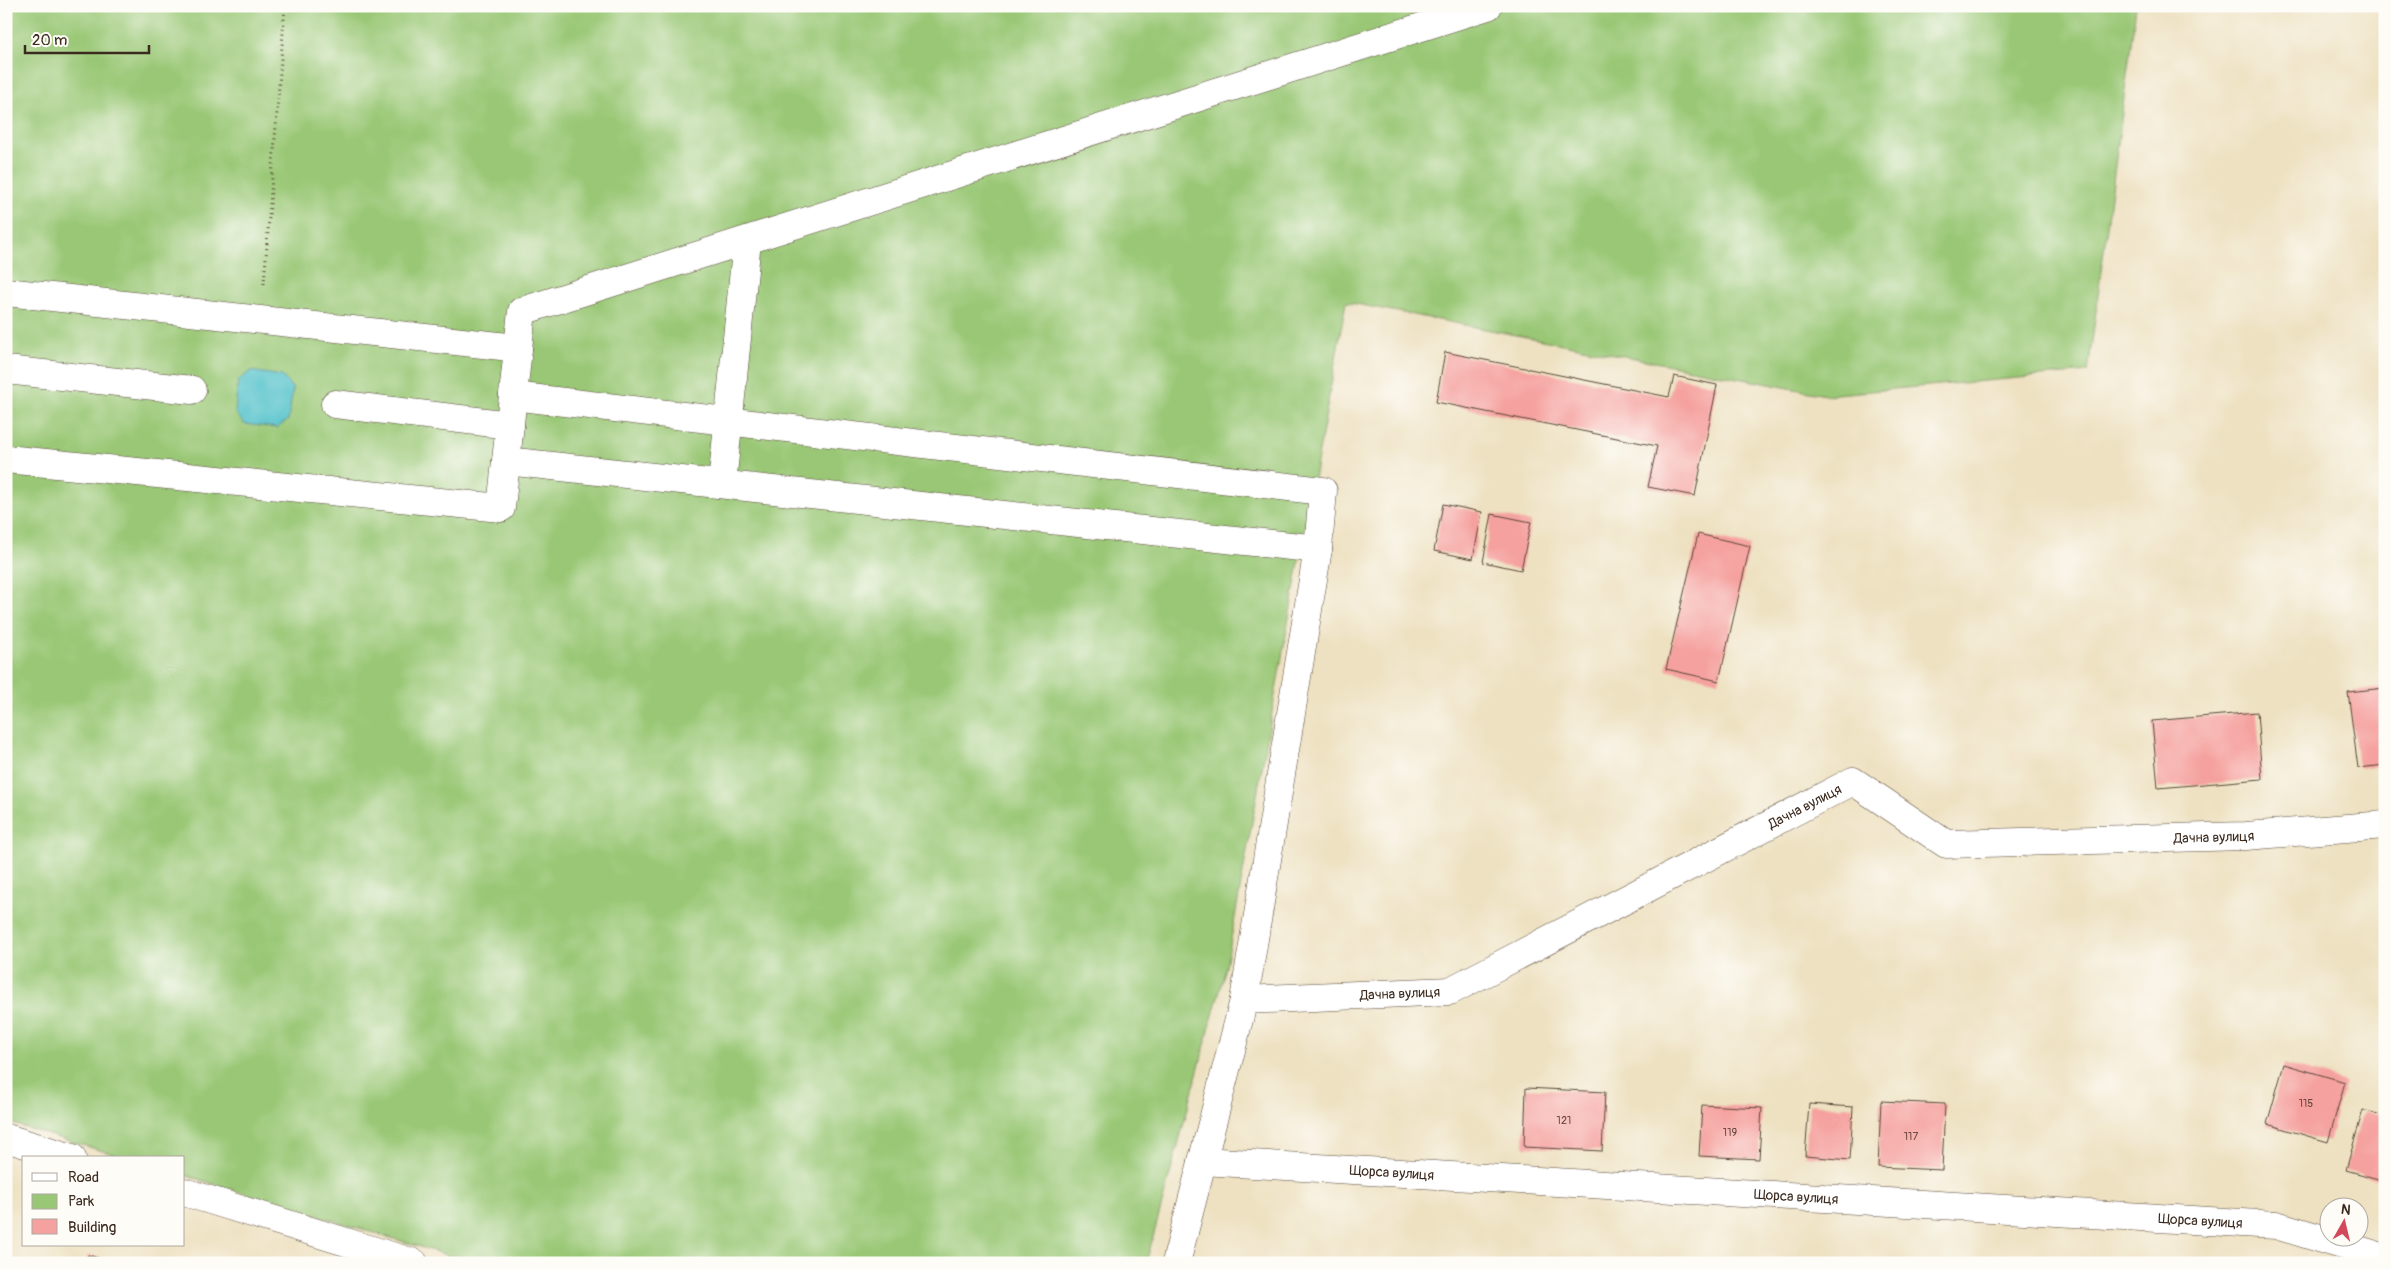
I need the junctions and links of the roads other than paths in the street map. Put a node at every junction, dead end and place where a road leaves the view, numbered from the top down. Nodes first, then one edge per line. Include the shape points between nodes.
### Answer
1 (1488, 6) edge
2 (747, 241) junction
3 (6, 292) edge
4 (518, 348) junction
5 (6, 370) edge
6 (192, 390) dead end
7 (513, 396) junction
8 (335, 404) dead end
9 (728, 421) junction
10 (510, 425) junction
11 (6, 459) edge
12 (506, 461) junction
13 (722, 484) junction
14 (1318, 549) junction
15 (2385, 825) edge
16 (1244, 1000) junction
17 (6, 1138) edge
18 (65, 1156) edge
19 (1202, 1161) junction
20 (185, 1192) edge
21 (2385, 1258) edge
22 (414, 1263) edge
23 (1176, 1263) edge

1 - 2 street
2 - 4 street via 522,311
2 - 9 street
3 - 4 street
4 - 7 street
5 - 6 street
7 - 9 street
7 - 10 street
8 - 10 street
9 - 13 street
9 - 14 street via 1323,491
10 - 12 street
11 - 12 street via 501,508
12 - 13 street
13 - 14 street
14 - 16 street
15 - 16 street, Дачна вулиця via 2246,836 1946,844 1853,781 1450,991
16 - 19 street
17 - 18 street
19 - 21 street, Щорса вулиця via 2276,1225
19 - 23 street
20 - 22 street

